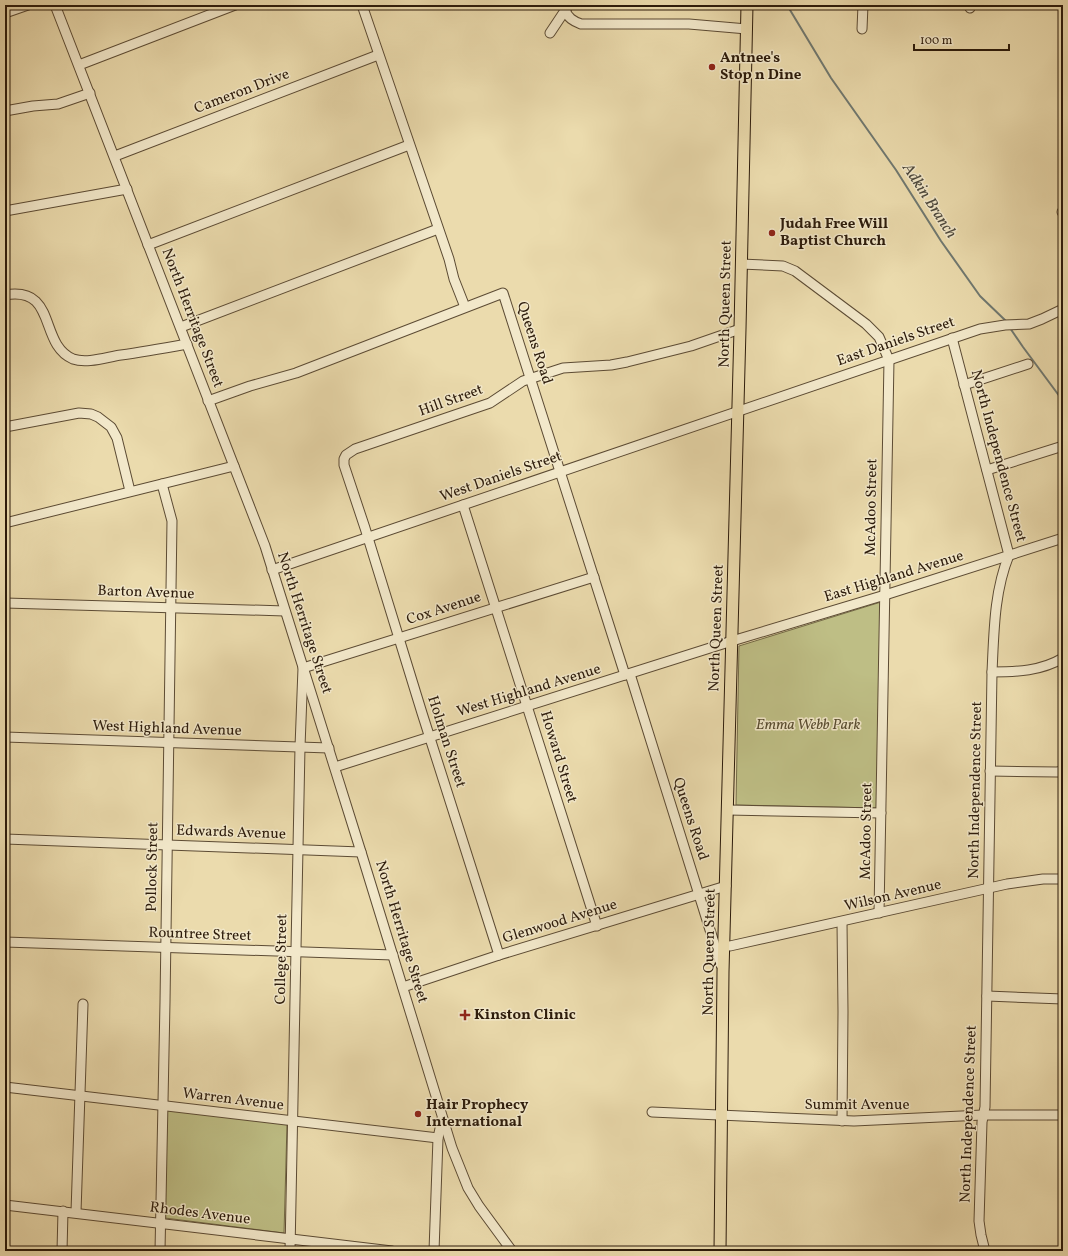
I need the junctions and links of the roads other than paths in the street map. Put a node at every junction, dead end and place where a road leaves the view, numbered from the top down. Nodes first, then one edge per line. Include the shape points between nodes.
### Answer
1 (28, 5) edge
2 (55, 5) edge
3 (235, 5) edge
4 (362, 5) edge
5 (747, 5) edge
6 (863, 5) edge
7 (567, 7) edge
8 (5, 13) edge
9 (747, 29) junction
10 (862, 29) dead end
11 (550, 33) dead end
12 (378, 55) junction
13 (79, 65) junction
14 (90, 93) junction
15 (5, 111) edge
16 (409, 145) junction
17 (115, 156) junction
18 (127, 189) junction
19 (5, 211) edge
20 (438, 229) junction
21 (148, 244) junction
22 (742, 264) junction
23 (5, 295) edge
24 (465, 307) junction
25 (1063, 309) edge
26 (181, 327) junction
27 (740, 329) junction
28 (952, 338) junction
29 (187, 344) junction
30 (888, 360) junction
31 (1028, 364) dead end
32 (531, 378) junction
33 (964, 384) junction
34 (208, 401) junction
35 (738, 411) junction
36 (5, 427) edge
37 (1063, 446) edge
38 (234, 466) junction
39 (987, 470) junction
40 (560, 471) junction
41 (162, 484) junction
42 (130, 491) junction
43 (463, 505) junction
44 (5, 523) edge
45 (368, 538) junction
46 (1063, 538) edge
47 (1009, 555) junction
48 (272, 570) junction
49 (594, 577) junction
50 (885, 595) junction
51 (5, 603) edge
52 (496, 607) junction
53 (171, 608) junction
54 (285, 611) junction
55 (399, 638) junction
56 (732, 641) junction
57 (1063, 658) edge
58 (303, 668) junction
59 (992, 672) junction
60 (627, 675) junction
61 (527, 706) junction
62 (429, 736) junction
63 (5, 737) edge
64 (169, 743) junction
65 (300, 748) junction
66 (329, 748) junction
67 (335, 767) junction
68 (990, 771) junction
69 (1063, 771) edge
70 (728, 810) junction
71 (881, 813) junction
72 (5, 839) edge
73 (167, 845) junction
74 (298, 849) junction
75 (361, 852) junction
76 (1063, 880) edge
77 (726, 886) junction
78 (989, 888) junction
79 (699, 894) junction
80 (879, 913) junction
81 (842, 922) junction
82 (596, 926) junction
83 (5, 942) edge
84 (730, 946) dead end
85 (165, 947) junction
86 (296, 952) junction
87 (393, 955) junction
88 (499, 955) junction
89 (723, 972) junction
90 (403, 987) junction
91 (987, 996) junction
92 (1063, 999) edge
93 (83, 1004) dead end
94 (5, 1087) edge
95 (79, 1095) junction
96 (163, 1105) junction
97 (652, 1112) dead end
98 (722, 1115) junction
99 (983, 1115) junction
100 (1063, 1115) edge
101 (442, 1119) junction
102 (293, 1121) junction
103 (842, 1121) junction
104 (438, 1138) junction
105 (5, 1204) edge
106 (63, 1211) junction
107 (76, 1212) junction
108 (160, 1223) junction
109 (290, 1239) junction
110 (62, 1251) edge
111 (160, 1251) edge
112 (290, 1251) edge
113 (392, 1251) edge
114 (434, 1251) edge
115 (512, 1251) edge
116 (720, 1251) edge
117 (985, 1251) edge

1 - 8 street
2 - 13 street, North Herritage Street
3 - 13 street
4 - 12 street
5 - 9 main road, North Queen Street
6 - 10 street
7 - 9 street via 567,16 581,24 689,24
7 - 11 street
9 - 22 main road, North Queen Street
12 - 16 street
12 - 17 street, Cameron Drive
13 - 14 street, North Herritage Street
14 - 15 street via 58,104
14 - 17 street, North Herritage Street
16 - 20 street
16 - 21 street
17 - 18 street, North Herritage Street
18 - 19 street
18 - 21 street, North Herritage Street
20 - 24 street
20 - 26 street
21 - 26 street, North Herritage Street
22 - 27 main road, North Queen Street
22 - 30 street, McAdoo Street via 783,266 795,271 866,324 879,337
23 - 29 street via 19,293 35,300 43,311 59,348 78,360
24 - 32 street, Queens Road via 503,293
24 - 34 street via 296,373
25 - 28 street, East Daniels Street via 1030,324 980,329
26 - 29 street, North Herritage Street
27 - 32 street, Hill Street via 691,346 627,362 563,368
27 - 35 main road, North Queen Street
28 - 30 street, East Daniels Street
28 - 33 street, North Independence Street
29 - 34 street, North Herritage Street
30 - 35 street, East Daniels Street
30 - 50 street, McAdoo Street
31 - 33 street
32 - 40 street, Queens Road
32 - 45 street, Hill Street via 490,402 355,449 346,455 344,465
33 - 39 street, North Independence Street
34 - 38 street, North Herritage Street
35 - 40 street, West Daniels Street
35 - 56 main road, North Queen Street
36 - 42 street via 79,413 98,417 107,423 117,438
37 - 39 street
38 - 41 street
38 - 48 street, North Herritage Street
39 - 47 street, North Independence Street
40 - 43 street, West Daniels Street
40 - 49 street, Queens Road
41 - 42 street
41 - 53 street, Pollock Street via 172,521
42 - 44 street
43 - 45 street, West Daniels Street
43 - 52 street, Howard Street
45 - 48 street, West Daniels Street
45 - 55 street, Holman Street
46 - 47 street, East Highland Avenue
47 - 50 street, East Highland Avenue
47 - 59 street, North Independence Street via 996,609
48 - 54 street, North Herritage Street
49 - 52 street, Cox Avenue
49 - 60 street, Queens Road
50 - 56 street, East Highland Avenue
50 - 71 street, McAdoo Street
51 - 53 street, Barton Avenue
52 - 55 street, Cox Avenue
52 - 61 street, Howard Street
53 - 54 street, Barton Avenue
53 - 64 street, Pollock Street
54 - 58 street, North Herritage Street
55 - 58 street, Cox Avenue
55 - 62 street, Holman Street
56 - 60 street, West Highland Avenue
56 - 70 main road, North Queen Street
57 - 59 street via 1031,670
58 - 65 street, College Street
58 - 66 street, North Herritage Street
59 - 68 street, North Independence Street
60 - 61 street, West Highland Avenue
60 - 79 street, Queens Road
61 - 62 street, West Highland Avenue
61 - 82 street, Howard Street
62 - 67 street, West Highland Avenue
62 - 88 street, Holman Street
63 - 64 street, West Highland Avenue
64 - 65 street, West Highland Avenue
64 - 73 street, Pollock Street
65 - 66 street, West Highland Avenue
65 - 74 street, College Street
66 - 67 street, North Herritage Street
67 - 75 street, North Herritage Street
68 - 69 street
68 - 78 street, North Independence Street
70 - 71 street
70 - 77 main road, North Queen Street
71 - 80 street, McAdoo Street
72 - 73 street, Edwards Avenue
73 - 74 street, Edwards Avenue
73 - 85 street, Pollock Street
74 - 75 street, Edwards Avenue
74 - 86 street, College Street
75 - 87 street, North Herritage Street
76 - 78 street, Wilson Avenue via 1043,879
77 - 79 street, Glenwood Avenue
77 - 89 main road, North Queen Street
78 - 80 street, Wilson Avenue
78 - 91 street, North Independence Street
79 - 82 street, Glenwood Avenue
79 - 89 street, Queens Road
80 - 81 street, Wilson Avenue
81 - 84 street, Wilson Avenue
81 - 103 street
82 - 88 street, Glenwood Avenue
83 - 85 street, Rountree Street
85 - 86 street, Rountree Street
85 - 96 street, Pollock Street
86 - 87 street, Rountree Street
86 - 102 street, College Street
87 - 90 street, North Herritage Street
88 - 90 street, Glenwood Avenue
89 - 98 main road, North Queen Street
90 - 101 street, North Herritage Street
91 - 92 street
91 - 99 street, North Independence Street
93 - 95 street
94 - 95 street, Warren Avenue
95 - 96 street, Warren Avenue
95 - 107 street
96 - 102 street, Warren Avenue
96 - 108 street, Pollock Street
97 - 98 street, Summit Avenue
98 - 103 street, Summit Avenue
98 - 116 main road, North Queen Street
99 - 100 street, Summit Avenue
99 - 103 street, Summit Avenue
99 - 117 street, North Independence Street via 979,1221
101 - 104 street
101 - 115 street, North Herritage Street via 468,1188
102 - 104 street, Warren Avenue
102 - 109 street, College Street
104 - 114 street
105 - 106 street, Rhodes Avenue
106 - 107 street, Rhodes Avenue
106 - 110 street
107 - 108 street, Rhodes Avenue
108 - 109 street, Rhodes Avenue
108 - 111 street, Pollock Street
109 - 112 street, College Street
109 - 113 street, Rhodes Avenue

